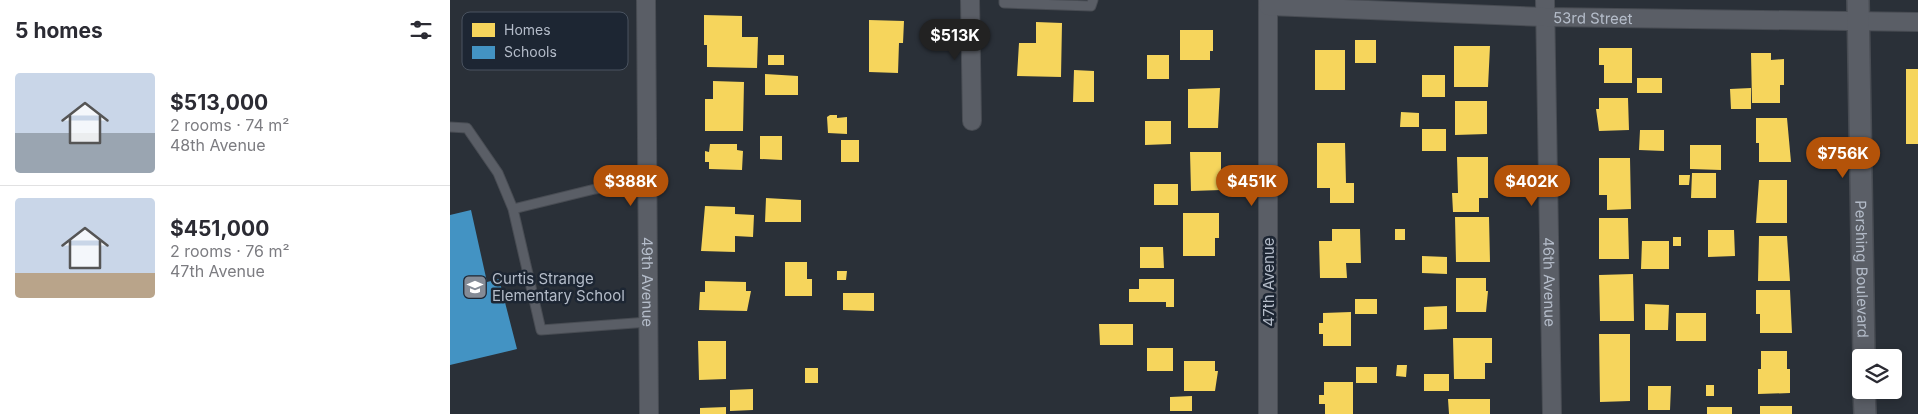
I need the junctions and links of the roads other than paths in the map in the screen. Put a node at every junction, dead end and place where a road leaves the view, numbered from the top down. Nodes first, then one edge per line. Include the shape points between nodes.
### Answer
1 (646, 0) edge
2 (970, 0) edge
3 (1004, 0) edge
4 (1093, 0) edge
5 (1858, 0) edge
6 (1046, 2) edge
7 (1268, 3) edge
8 (1545, 9) edge
9 (1858, 22) junction
10 (1918, 22) edge
11 (972, 121) dead end
12 (450, 127) edge
13 (647, 181) junction
14 (513, 209) junction
15 (648, 322) junction
16 (1864, 349) edge
17 (1864, 399) edge
18 (649, 414) edge
19 (1268, 414) edge
20 (1552, 414) edge
21 (1865, 414) edge

1 - 13 street, 49th Avenue
2 - 11 street
3 - 6 lane via 1004,3
4 - 6 lane via 1091,6
5 - 9 street, Pershing Boulevard
7 - 8 street, 53rd Street
7 - 19 street, 47th Avenue
8 - 9 street, 53rd Street
8 - 20 street, 46th Avenue
9 - 10 street, 53rd Street
9 - 16 street, Pershing Boulevard
12 - 14 lane via 467,128 485,151
13 - 14 lane via 595,189
13 - 15 street, 49th Avenue
14 - 15 lane via 541,330
15 - 18 street, 49th Avenue
17 - 21 street

